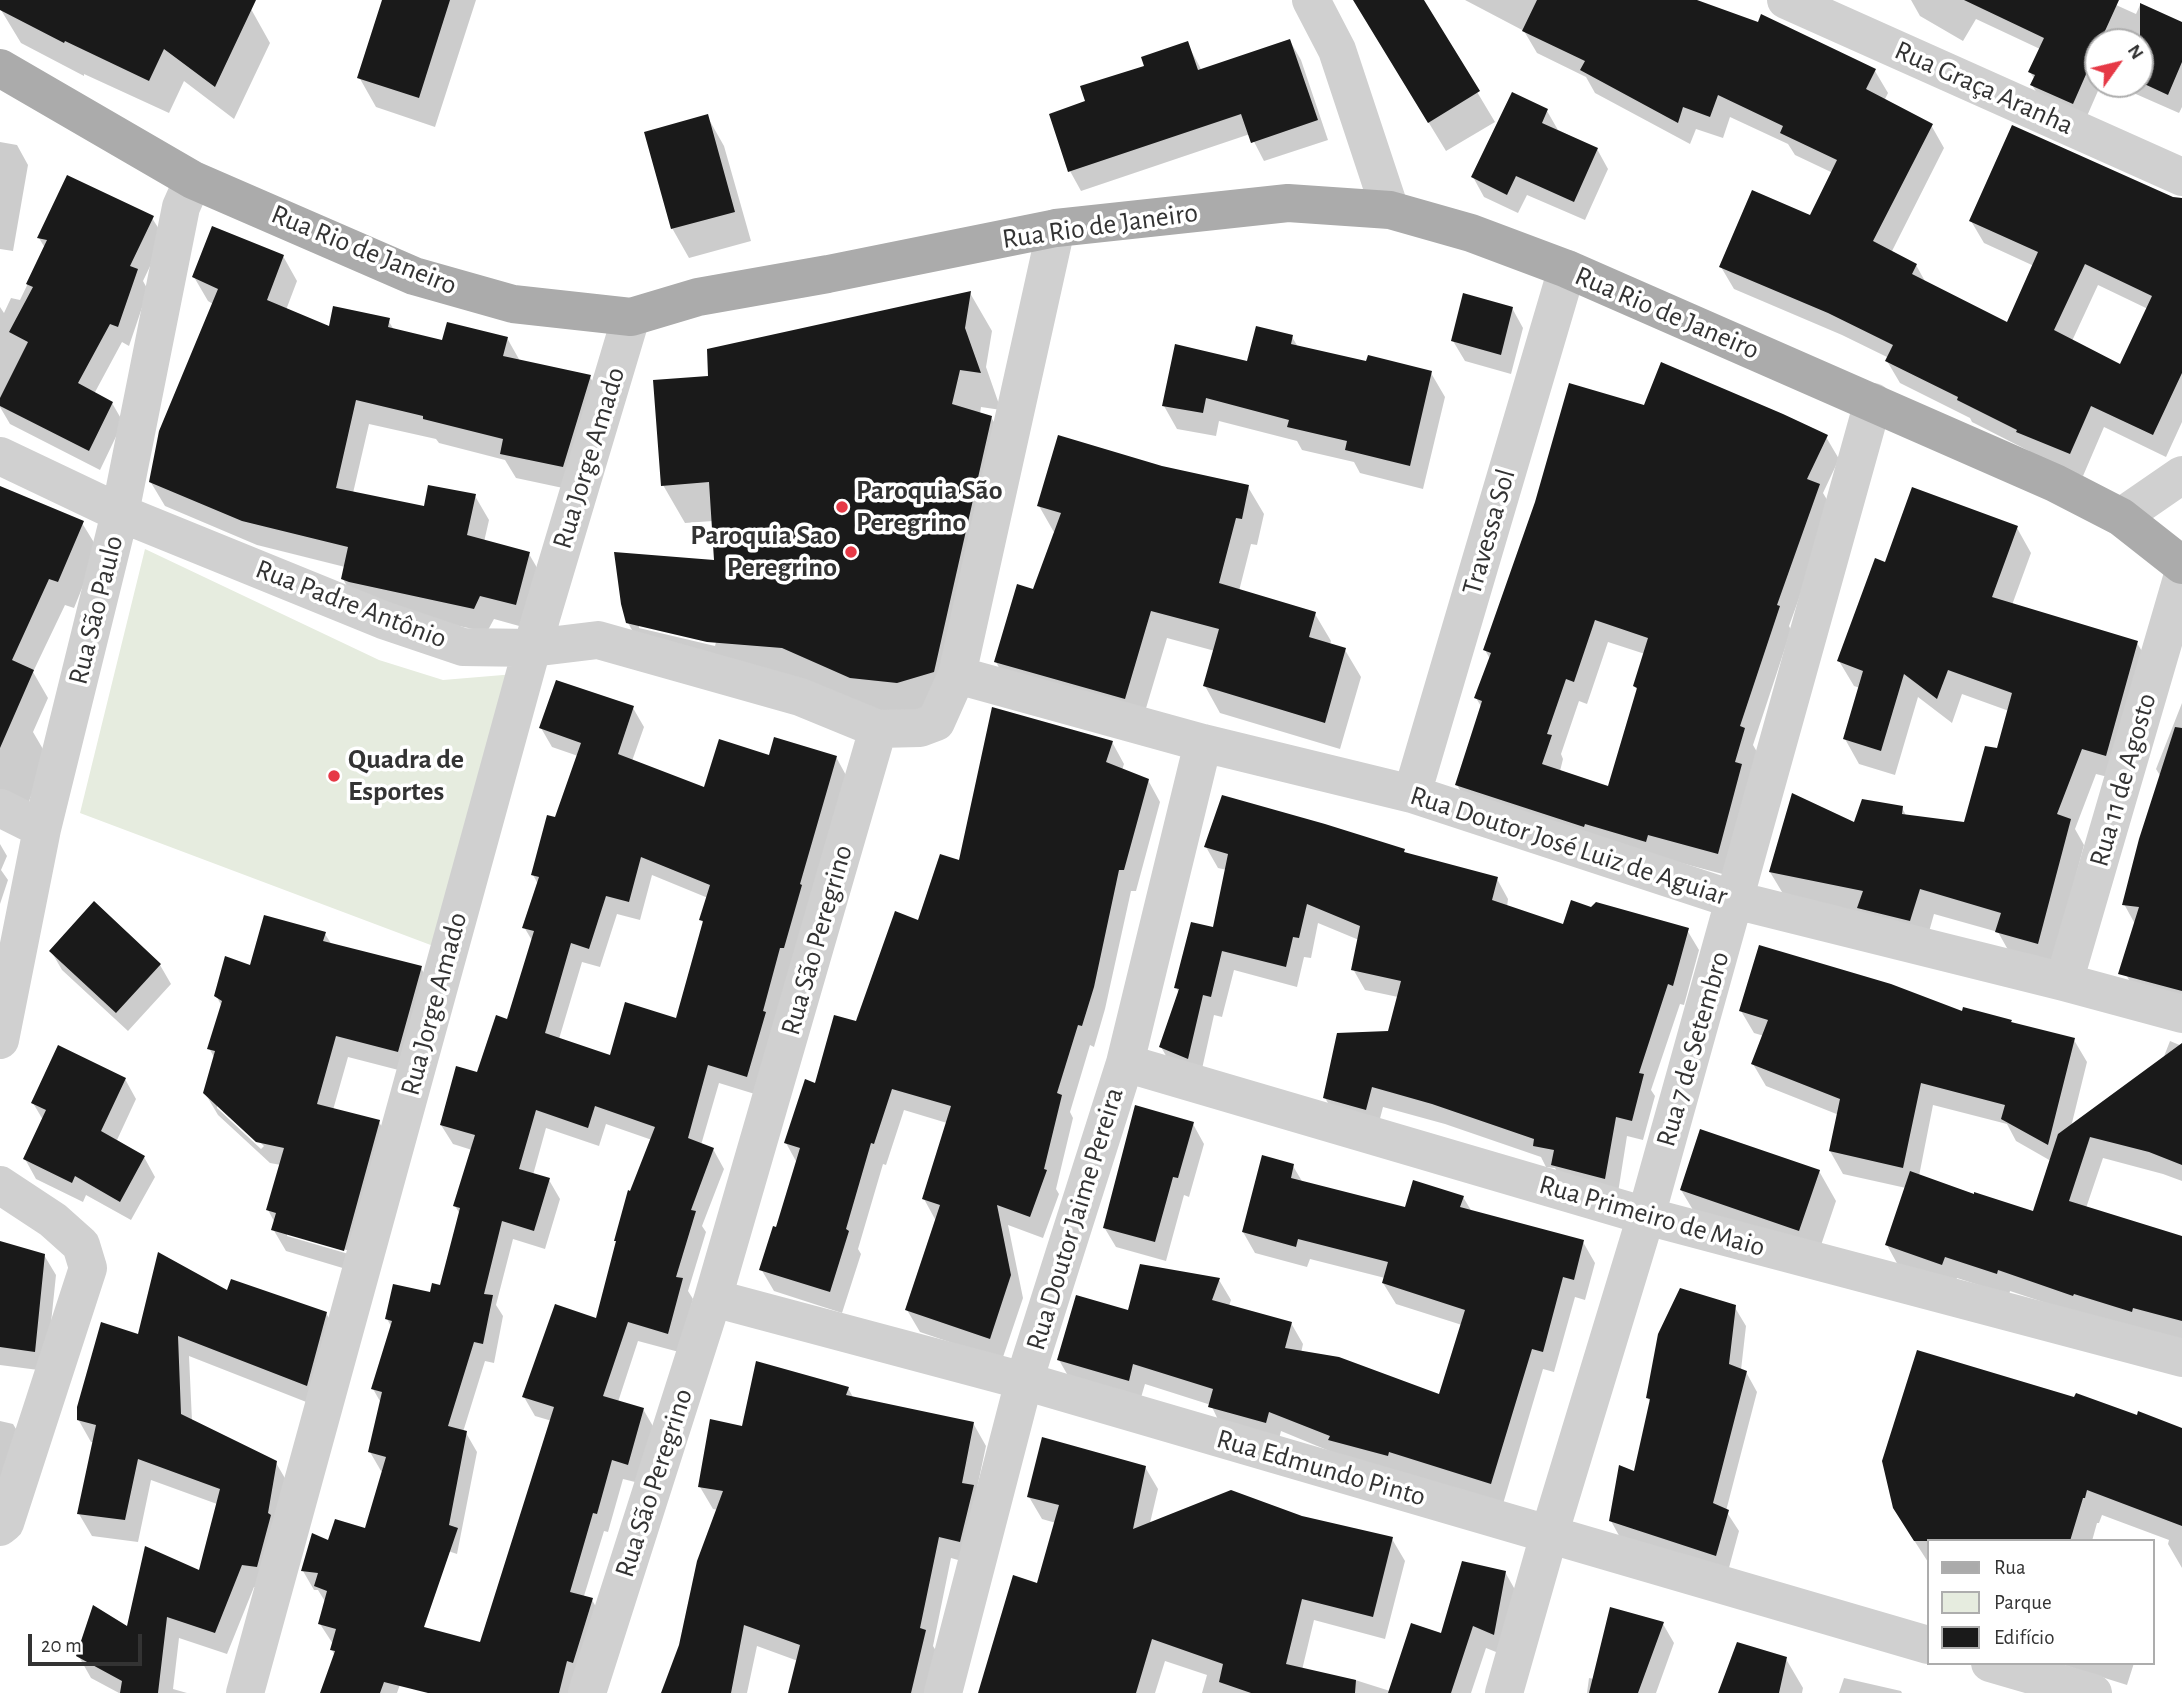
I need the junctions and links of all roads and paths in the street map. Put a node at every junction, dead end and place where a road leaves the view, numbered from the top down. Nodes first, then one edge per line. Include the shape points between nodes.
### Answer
1 (1311, 0) edge
2 (1786, 0) edge
3 (0, 68) edge
4 (2182, 177) edge
5 (193, 180) junction
6 (1390, 210) junction
7 (1056, 228) junction
8 (1567, 269) junction
9 (631, 317) junction
10 (1873, 402) junction
11 (0, 456) edge
12 (2182, 475) edge
13 (120, 513) junction
14 (2121, 517) junction
15 (2182, 565) edge
16 (2182, 579) edge
17 (532, 648) junction
18 (957, 675) junction
19 (878, 729) junction
20 (1203, 743) junction
21 (1412, 794) junction
22 (0, 808) edge
23 (42, 829) junction
24 (1735, 900) junction
25 (2064, 982) junction
26 (2182, 1014) edge
27 (0, 1040) edge
28 (1125, 1063) junction
29 (0, 1185) edge
30 (1646, 1216) junction
31 (713, 1298) junction
32 (2182, 1358) edge
33 (1024, 1381) junction
34 (0, 1527) edge
35 (1549, 1535) junction
36 (1926, 1644) edge
37 (1997, 1665) edge
38 (245, 1693) edge
39 (587, 1693) edge
40 (943, 1693) edge
41 (1504, 1693) edge
42 (2093, 1693) edge

1 - 6 street via 1337,50
2 - 4 street, Rua Graça Aranha
3 - 5 main road, Rua Rio de Janeiro
5 - 9 main road, Rua Rio de Janeiro via 414,276 513,304
5 - 13 street, Rua São Paulo via 181,207
6 - 7 main road, Rua Rio de Janeiro via 1288,203
6 - 8 main road, Rua Rio de Janeiro via 1471,233
7 - 9 main road, Rua Rio de Janeiro via 698,297
7 - 18 street
8 - 10 main road, Rua Rio de Janeiro
8 - 21 street, Travessa Sol
9 - 17 street, Rua Jorge Amado
10 - 14 main road, Rua Rio de Janeiro
10 - 24 street, Rua 7 de Setembro
11 - 13 street, Rua Padre Antônio
12 - 14 street
13 - 17 street, Rua Padre Antônio via 383,620 463,646
13 - 23 street, Rua São Paulo
14 - 15 main road, Rua Rio de Janeiro
16 - 25 street, Rua 11 de Agosto
17 - 19 street, Rua Padre Antônio via 598,640 800,697
17 - 38 street, Rua Jorge Amado
18 - 19 street via 936,722 920,728
18 - 20 street, Rua Doutor José Luiz de Aguiar
19 - 31 street, Rua São Peregrino
20 - 21 street, Rua Doutor José Luiz de Aguiar
20 - 28 street, Rua Doutor Jaime Pereira
21 - 24 street, Rua Doutor José Luiz de Aguiar
22 - 23 street
23 - 27 street, Rua São Paulo
24 - 25 street, Rua Doutor José Luiz de Aguiar
24 - 30 street, Rua 7 de Setembro
25 - 26 street, Rua Doutor José Luiz de Aguiar
28 - 30 street, Rua Primeiro de Maio
28 - 33 street, Rua Doutor Jaime Pereira
29 - 34 street via 81,1245 88,1268
30 - 32 street, Rua Primeiro de Maio
30 - 35 street, Rua 7 de Setembro
31 - 33 street, Rua Edmundo Pinto
31 - 39 street, Rua São Peregrino
33 - 35 street, Rua Edmundo Pinto
33 - 40 street, Rua Doutor Jaime Pereira
35 - 36 street, Rua Edmundo Pinto
35 - 41 street, Rua 7 de Setembro
37 - 42 street

